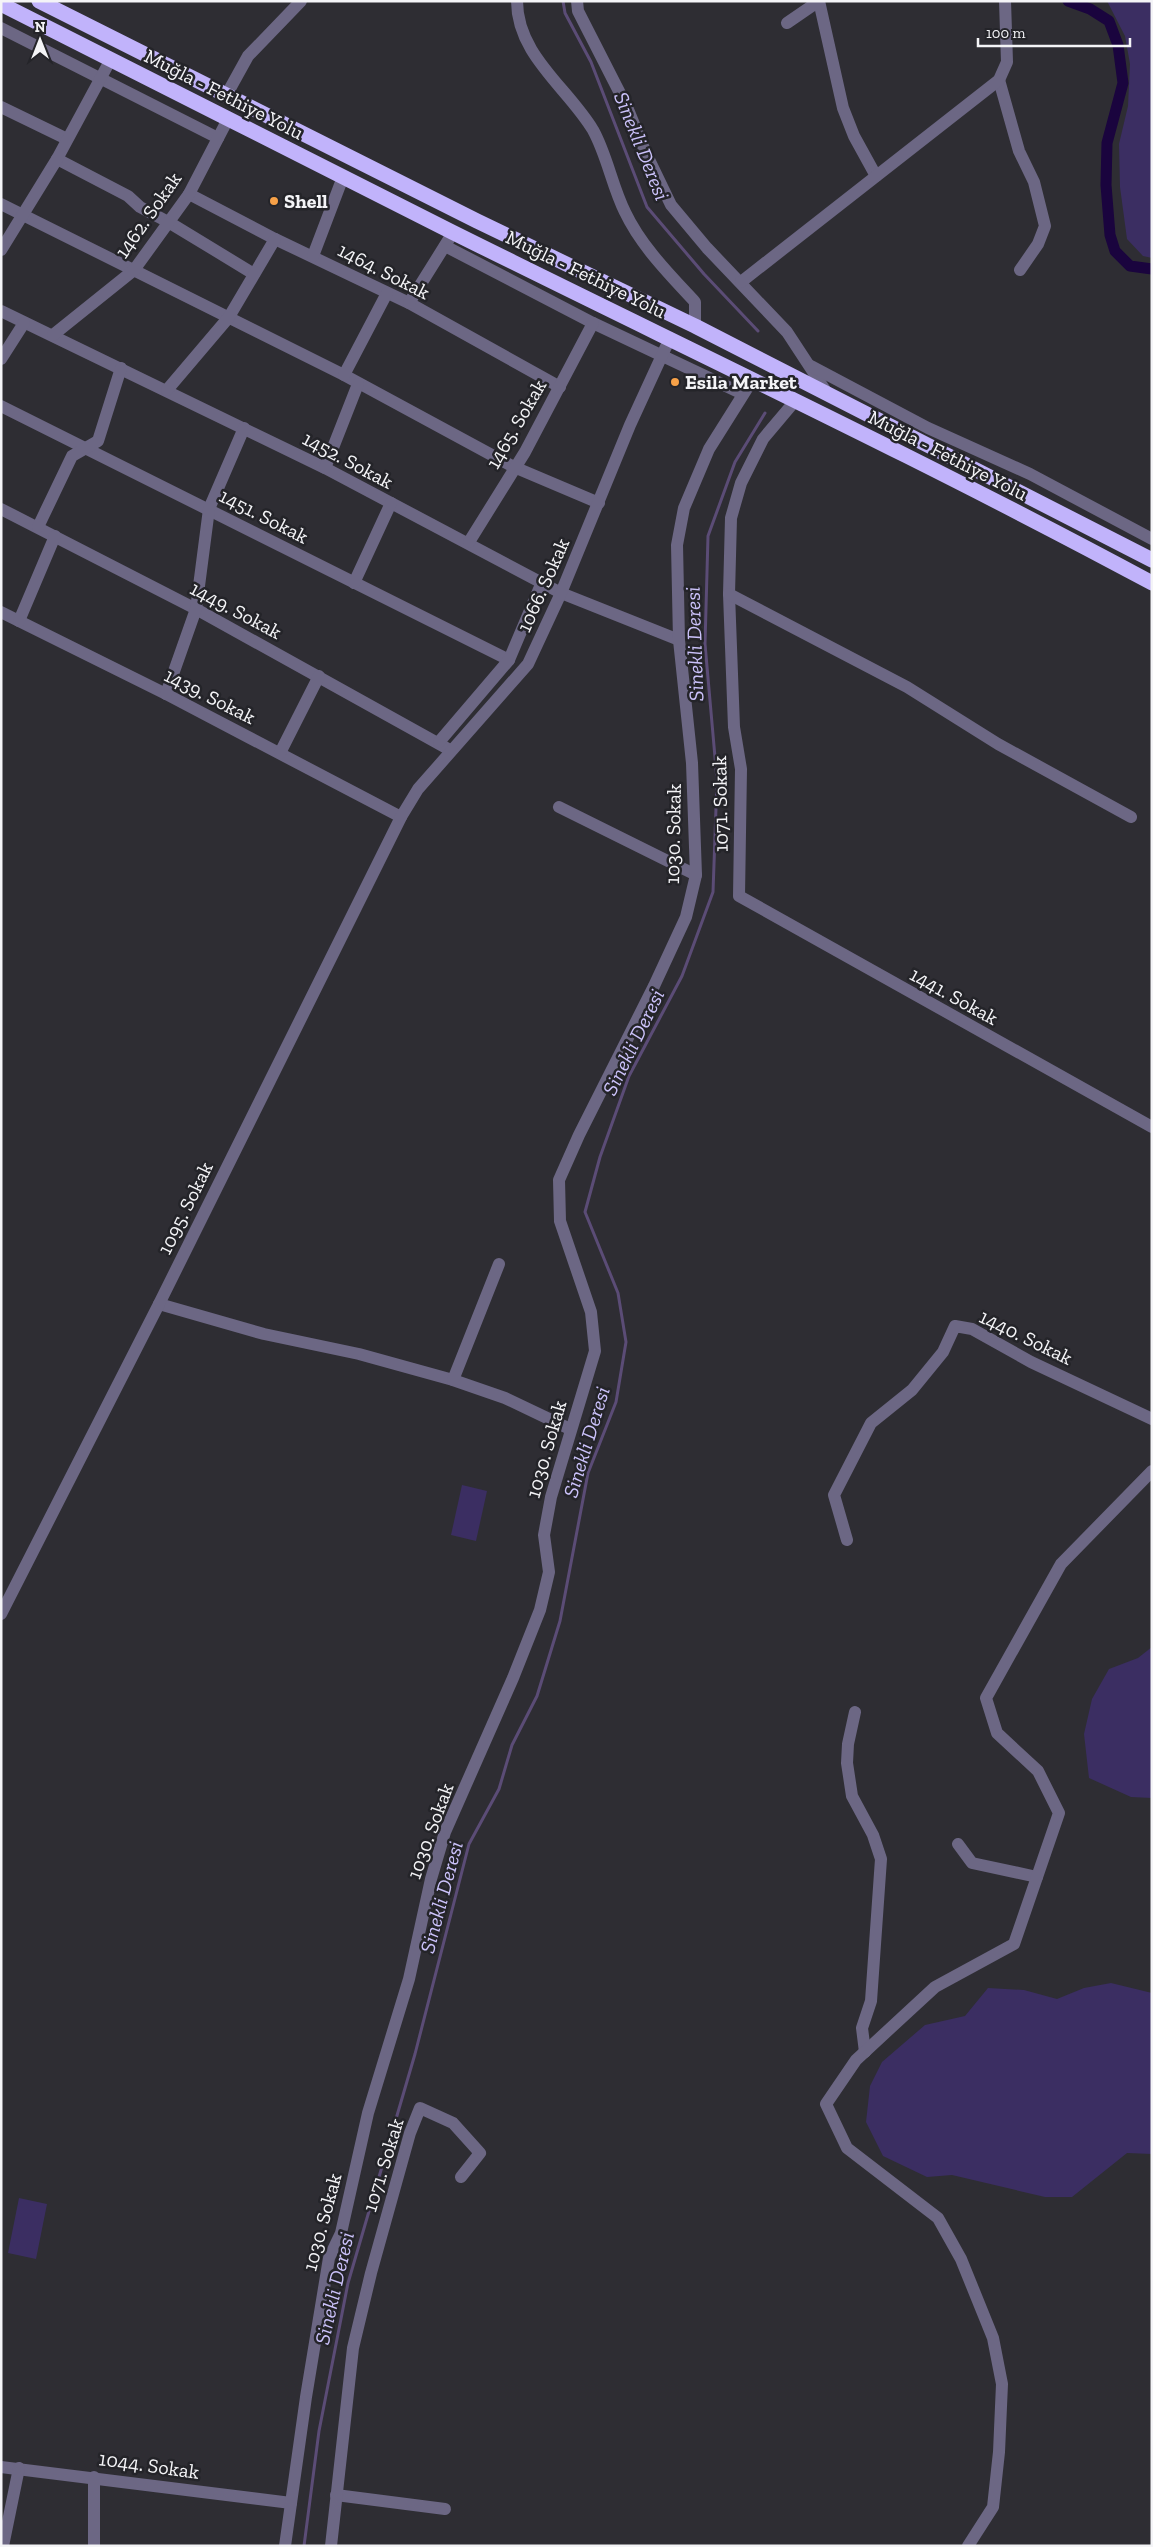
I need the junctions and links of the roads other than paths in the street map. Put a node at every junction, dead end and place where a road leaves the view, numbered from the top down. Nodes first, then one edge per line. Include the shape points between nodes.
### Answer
1 (39, 1) edge
2 (301, 1) edge
3 (517, 1) edge
4 (577, 1) edge
5 (819, 1) edge
6 (1005, 1) edge
7 (1, 4) edge
8 (787, 22) dead end
9 (1, 28) edge
10 (111, 59) junction
11 (100, 80) junction
12 (999, 80) junction
13 (226, 94) junction
14 (1, 108) edge
15 (228, 119) junction
16 (218, 138) junction
17 (67, 139) junction
18 (57, 159) junction
19 (343, 176) junction
20 (876, 176) junction
21 (189, 194) junction
22 (1, 204) edge
23 (23, 214) junction
24 (170, 222) junction
25 (453, 232) junction
26 (275, 239) junction
27 (445, 246) junction
28 (1, 250) edge
29 (313, 256) junction
30 (134, 270) junction
31 (1020, 270) dead end
32 (254, 274) junction
33 (741, 282) junction
34 (387, 293) junction
35 (408, 303) junction
36 (1, 311) edge
37 (229, 317) junction
38 (24, 323) junction
39 (594, 323) junction
40 (695, 326) junction
41 (53, 335) junction
42 (670, 338) junction
43 (662, 355) junction
44 (1, 359) edge
45 (811, 366) junction
46 (120, 368) junction
47 (344, 375) junction
48 (753, 379) junction
49 (358, 384) junction
50 (560, 387) junction
51 (167, 390) junction
52 (827, 393) junction
53 (743, 394) junction
54 (795, 401) junction
55 (1, 406) edge
56 (244, 428) junction
57 (85, 449) junction
58 (514, 467) junction
59 (325, 468) junction
60 (1030, 474) junction
61 (1021, 492) junction
62 (391, 503) junction
63 (599, 503) junction
64 (209, 509) junction
65 (1, 510) edge
66 (38, 527) junction
67 (55, 536) junction
68 (1152, 539) edge
69 (469, 542) junction
70 (1152, 560) edge
71 (542, 582) junction
72 (354, 583) junction
73 (1152, 583) edge
74 (561, 593) junction
75 (729, 594) junction
76 (196, 609) junction
77 (1, 612) edge
78 (19, 621) junction
79 (679, 640) junction
80 (509, 660) junction
81 (319, 676) junction
82 (166, 694) junction
83 (439, 742) junction
84 (450, 750) junction
85 (280, 753) junction
86 (558, 807) dead end
87 (401, 817) junction
88 (1131, 817) dead end
89 (696, 875) junction
90 (739, 896) joint
91 (1152, 1127) edge
92 (499, 1264) dead end
93 (159, 1304) junction
94 (453, 1380) junction
95 (1152, 1419) edge
96 (570, 1429) junction
97 (1152, 1470) edge
98 (847, 1540) dead end
99 (1, 1614) edge
100 (855, 1712) dead end
101 (958, 1844) dead end
102 (1037, 1877) junction
103 (865, 2052) junction
104 (461, 2177) dead end
105 (1, 2467) edge
106 (19, 2468) junction
107 (94, 2476) junction
108 (336, 2495) junction
109 (291, 2503) junction
110 (445, 2509) dead end
111 (3, 2546) edge
112 (94, 2546) edge
113 (285, 2546) edge
114 (331, 2546) edge
115 (968, 2546) edge

1 - 13 highway, Muğla - Fethiye Yolu
2 - 13 street via 248,56
3 - 40 street via 517,17 531,50 593,131 625,213 658,262 695,302
4 - 33 street via 578,11 671,205
5 - 8 street
5 - 20 street via 842,108
6 - 12 street via 1007,62
7 - 10 highway, Muğla - Fethiye Yolu
9 - 11 street
10 - 11 street
10 - 15 highway, Muğla - Fethiye Yolu
11 - 16 street
11 - 17 street
12 - 20 street
12 - 31 street via 1019,151 1034,182 1045,226 1038,244
13 - 40 highway, Muğla - Fethiye Yolu via 477,221
14 - 17 street
15 - 16 street, 1462. Sokak
15 - 19 highway, Muğla - Fethiye Yolu
16 - 21 street, 1462. Sokak
17 - 18 street
18 - 23 street
18 - 24 street
19 - 25 highway, Muğla - Fethiye Yolu
19 - 29 street
20 - 33 street
21 - 24 street, 1462. Sokak
21 - 26 street, 1464. Sokak
22 - 23 street
23 - 28 street
23 - 30 street
24 - 30 street, 1462. Sokak
24 - 32 street
25 - 27 street
25 - 42 highway, Muğla - Fethiye Yolu
26 - 29 street, 1464. Sokak
26 - 32 street
27 - 35 street
27 - 39 street
29 - 34 street, 1464. Sokak
30 - 37 street
30 - 41 street, 1462. Sokak
32 - 37 street
33 - 45 street via 788,332
34 - 35 street, 1464. Sokak
34 - 47 street
35 - 50 street, 1464. Sokak
36 - 38 street, 1452. Sokak
37 - 47 street
37 - 51 street
38 - 41 street, 1452. Sokak
38 - 44 street
39 - 43 street
39 - 50 street, 1465. Sokak
40 - 52 highway, Muğla - Fethiye Yolu
41 - 46 street, 1452. Sokak
42 - 43 street, 1066. Sokak
42 - 48 highway, Muğla - Fethiye Yolu
43 - 53 street
43 - 63 street, 1066. Sokak
45 - 52 street
45 - 60 street via 928,428
46 - 51 street, 1452. Sokak
46 - 57 street via 98,441
47 - 49 street
48 - 53 street, 1030. Sokak
48 - 54 highway, Muğla - Fethiye Yolu
49 - 58 street
49 - 59 street
50 - 58 street, 1465. Sokak
51 - 56 street, 1452. Sokak
52 - 61 highway, Muğla - Fethiye Yolu
53 - 79 street, 1030. Sokak via 709,449 684,508 677,545
54 - 73 highway, Muğla - Fethiye Yolu
54 - 75 street, 1071. Sokak via 763,439 741,483 731,518
55 - 57 street, 1451. Sokak
56 - 59 street, 1452. Sokak
56 - 64 street
57 - 64 street, 1451. Sokak
57 - 66 street via 72,456
58 - 63 street
58 - 69 street, 1465. Sokak
59 - 62 street, 1452. Sokak
60 - 61 street
60 - 68 street
61 - 70 highway, Muğla - Fethiye Yolu
62 - 69 street, 1452. Sokak
62 - 72 street
63 - 74 street, 1066. Sokak
64 - 72 street, 1451. Sokak
64 - 76 street
65 - 66 street, 1449. Sokak
66 - 67 street, 1449. Sokak
67 - 76 street, 1449. Sokak
67 - 78 street
69 - 71 street, 1452. Sokak
71 - 74 street, 1452. Sokak
71 - 80 street
72 - 80 street, 1451. Sokak
74 - 79 street, 1452. Sokak
74 - 84 street, 1066. Sokak via 528,664
75 - 88 street via 907,687 998,744
75 - 90 street, 1071. Sokak via 734,727 741,769
76 - 81 street, 1449. Sokak
76 - 82 street
77 - 78 street, 1439. Sokak
78 - 82 street, 1439. Sokak
79 - 89 street, 1030. Sokak via 692,762
80 - 83 street
81 - 83 street, 1449. Sokak
81 - 85 street
82 - 85 street, 1439. Sokak
83 - 84 street, 1449. Sokak
84 - 87 street, 1066. Sokak via 418,789
85 - 87 street, 1439. Sokak
86 - 89 street
87 - 93 street, 1095. Sokak
89 - 96 street, 1030. Sokak via 686,917 560,1180 560,1222 591,1312 595,1351
90 - 91 street, 1441. Sokak
92 - 94 street
93 - 94 street via 264,1334 359,1354
93 - 99 street, 1095. Sokak
94 - 96 street via 504,1398
95 - 98 street, 1440. Sokak via 1031,1362 972,1329 955,1326 943,1352 912,1390 871,1423 834,1495
96 - 109 street, 1030. Sokak via 544,1535 548,1572 540,1610 445,1832 430,1879 408,1979 368,2113 341,2233 329,2258
97 - 102 street via 1061,1564 986,1698 997,1732 1038,1771 1059,1813
100 - 103 street via 847,1763 852,1796 873,1835 880,1858 871,2002 862,2028
101 - 102 street via 972,1864
102 - 103 street via 1014,1944 935,1987
103 - 115 street via 826,2104 847,2148 938,2218 961,2259 994,2338 1002,2384 994,2507
104 - 108 street, 1071. Sokak via 480,2153 453,2123 420,2108 370,2273 353,2348
105 - 106 street, 1044. Sokak
106 - 107 street, 1044. Sokak
106 - 111 street
107 - 109 street, 1044. Sokak
107 - 112 street
108 - 110 street
108 - 114 street, 1071. Sokak
109 - 113 street, 1030. Sokak

